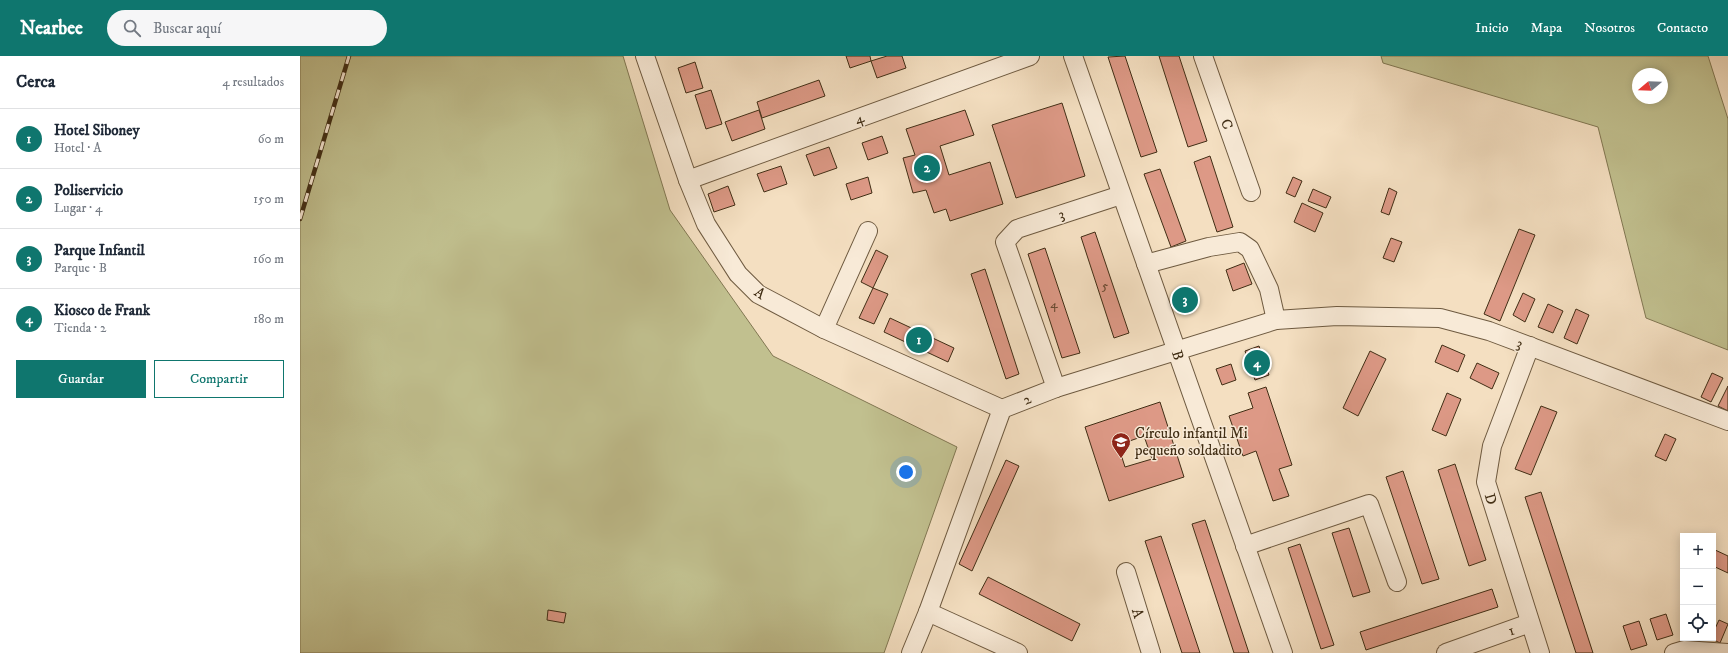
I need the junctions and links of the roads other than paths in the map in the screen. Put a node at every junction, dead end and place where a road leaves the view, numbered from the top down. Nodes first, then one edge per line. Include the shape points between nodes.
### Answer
1 (645, 56) edge
2 (1030, 56) edge
3 (1073, 56) edge
4 (1203, 56) edge
5 (688, 180) junction
6 (1251, 192) dead end
7 (1121, 195) junction
8 (868, 231) dead end
9 (1146, 264) junction
10 (1302, 318) joint
11 (1276, 320) junction
12 (824, 329) junction
13 (1530, 346) junction
14 (1176, 350) junction
15 (1056, 388) junction
16 (1002, 409) junction
17 (1728, 421) edge
18 (1245, 546) junction
19 (1126, 572) dead end
20 (1397, 582) dead end
21 (928, 612) junction
22 (1530, 623) junction
23 (911, 653) edge
24 (1018, 653) edge
25 (1151, 653) edge
26 (1283, 653) edge
27 (1446, 653) edge
28 (1540, 653) edge
29 (1674, 653) edge
30 (1728, 653) edge

1 - 5 street, A
2 - 5 street, 4
3 - 7 street, B
4 - 6 street, C
5 - 12 street, A via 706,224 738,274 758,294
7 - 9 street, B
7 - 15 street, 3 via 1017,229 1005,242
8 - 12 street
9 - 11 street via 1240,242 1250,249 1269,289
9 - 14 street, B
10 - 11 street, 2
10 - 13 street, 3 via 1440,318 1489,331
11 - 14 street, 2
12 - 16 street, A
13 - 17 street, 3
13 - 22 street, D via 1492,446 1486,482
14 - 15 street, 2
14 - 18 street, B
15 - 16 street, 2
16 - 21 street
18 - 20 street via 1369,504
18 - 26 street, B
19 - 25 street, A
21 - 23 street
21 - 24 street
22 - 27 street, 1
22 - 28 street, D
29 - 30 street via 1684,650

